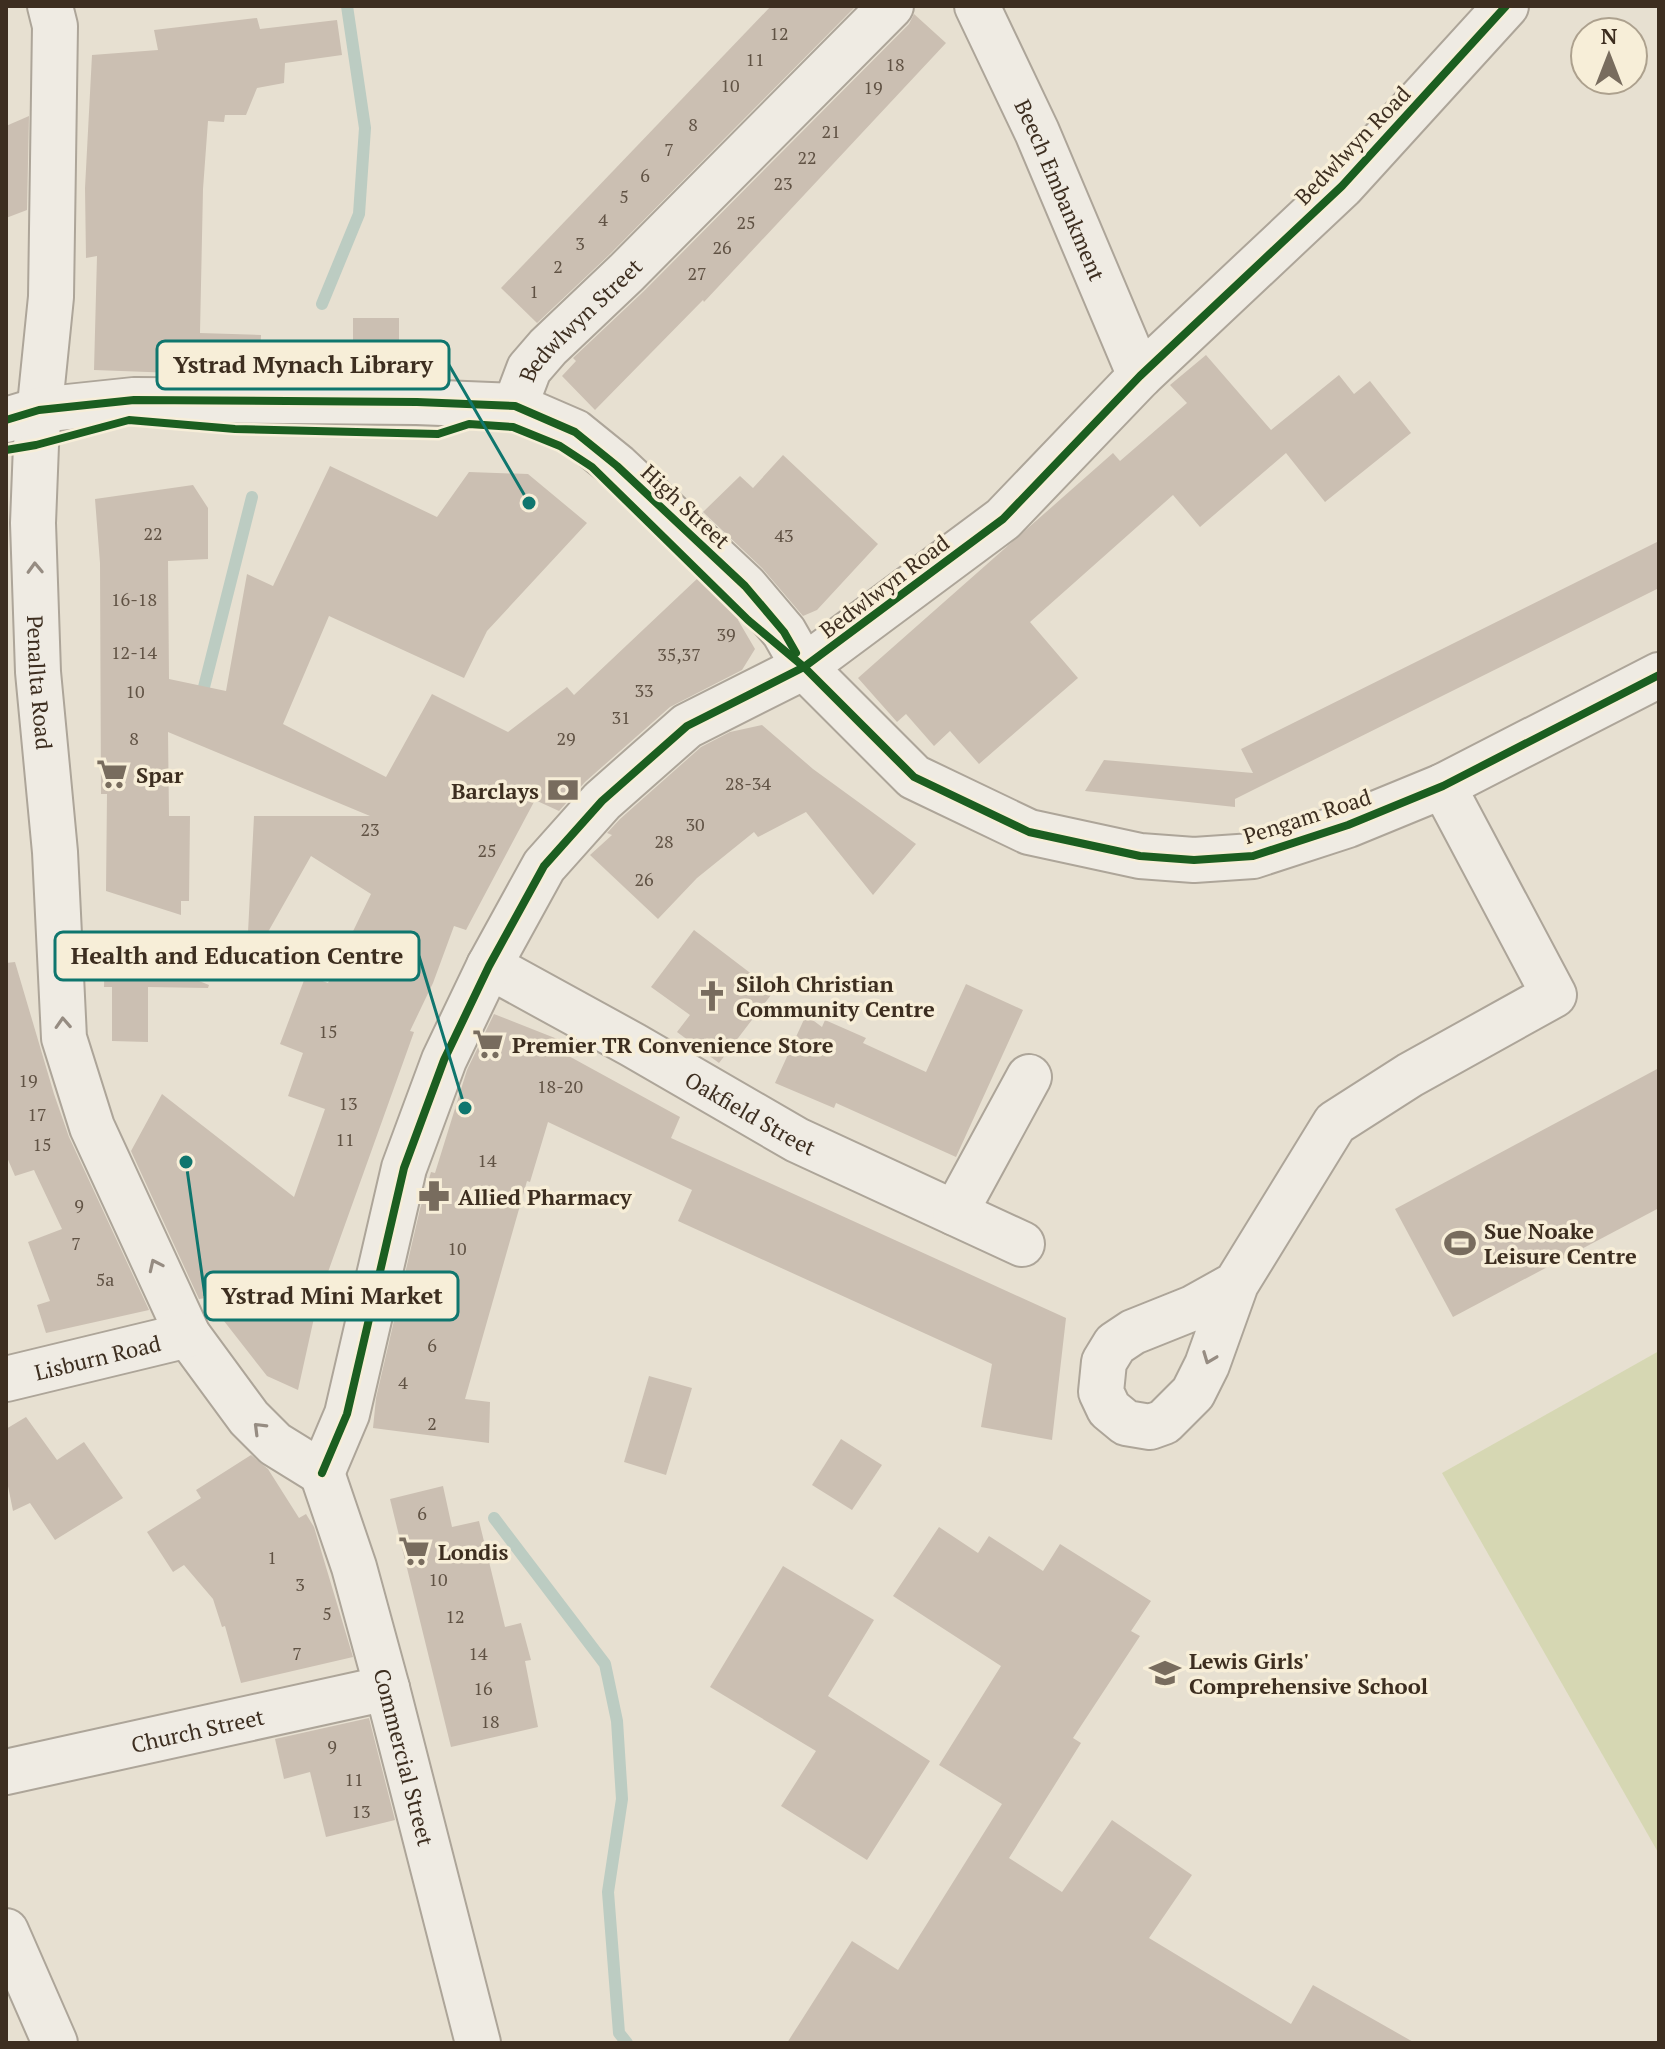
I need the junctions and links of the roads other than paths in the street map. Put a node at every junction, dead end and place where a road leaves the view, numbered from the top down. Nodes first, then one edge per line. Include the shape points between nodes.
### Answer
1 (50, 6) edge
2 (891, 6) edge
3 (977, 6) edge
4 (1506, 6) edge
5 (1140, 376) junction
6 (515, 406) junction
7 (23, 415) edge
8 (804, 667) junction
9 (1659, 675) edge
10 (1443, 786) junction
11 (489, 966) junction
12 (1029, 1077) dead end
13 (955, 1213) junction
14 (1022, 1244) dead end
15 (1236, 1284) dead end
16 (188, 1335) junction
17 (6, 1379) edge
18 (322, 1473) junction
19 (387, 1688) junction
20 (6, 1772) edge
21 (6, 1931) edge
22 (16, 1980) edge
23 (55, 2043) edge
24 (478, 2043) edge

1 - 7 street, Penallta Road via 55,26 51,297
2 - 6 street, Bedwlwyn Street via 548,347 529,369
3 - 5 street, Beech Embankment via 1037,132
4 - 5 street, Bedwlwyn Road via 1342,186
5 - 8 street, Bedwlwyn Road via 1003,519
6 - 7 street, Bedwlwyn Street via 134,400
6 - 8 street, High Street via 575,432 617,466 745,586 784,632
16 -> 7 street, Penallta Road via 92,1127 64,1038
8 - 10 street, Pengam Road via 914,777 1029,832 1140,856 1253,856
8 - 11 street, Bedwlwyn Road via 687,726 602,801 544,866
9 - 10 street, Pengam Road
10 - 15 street via 1554,995 1335,1123
11 - 13 street, Oakfield Street via 797,1140
11 - 18 street, Bedwlwyn Road via 444,1060 404,1168 347,1414
12 - 13 street
13 - 14 street, Oakfield Street
16 - 17 street, Lisburn Road
18 -> 16 street, Penallta Road via 275,1444 249,1418
18 - 19 street, Commercial Street
19 - 20 street, Church Street
19 - 24 street, Commercial Street
21 - 22 street
22 - 23 street

